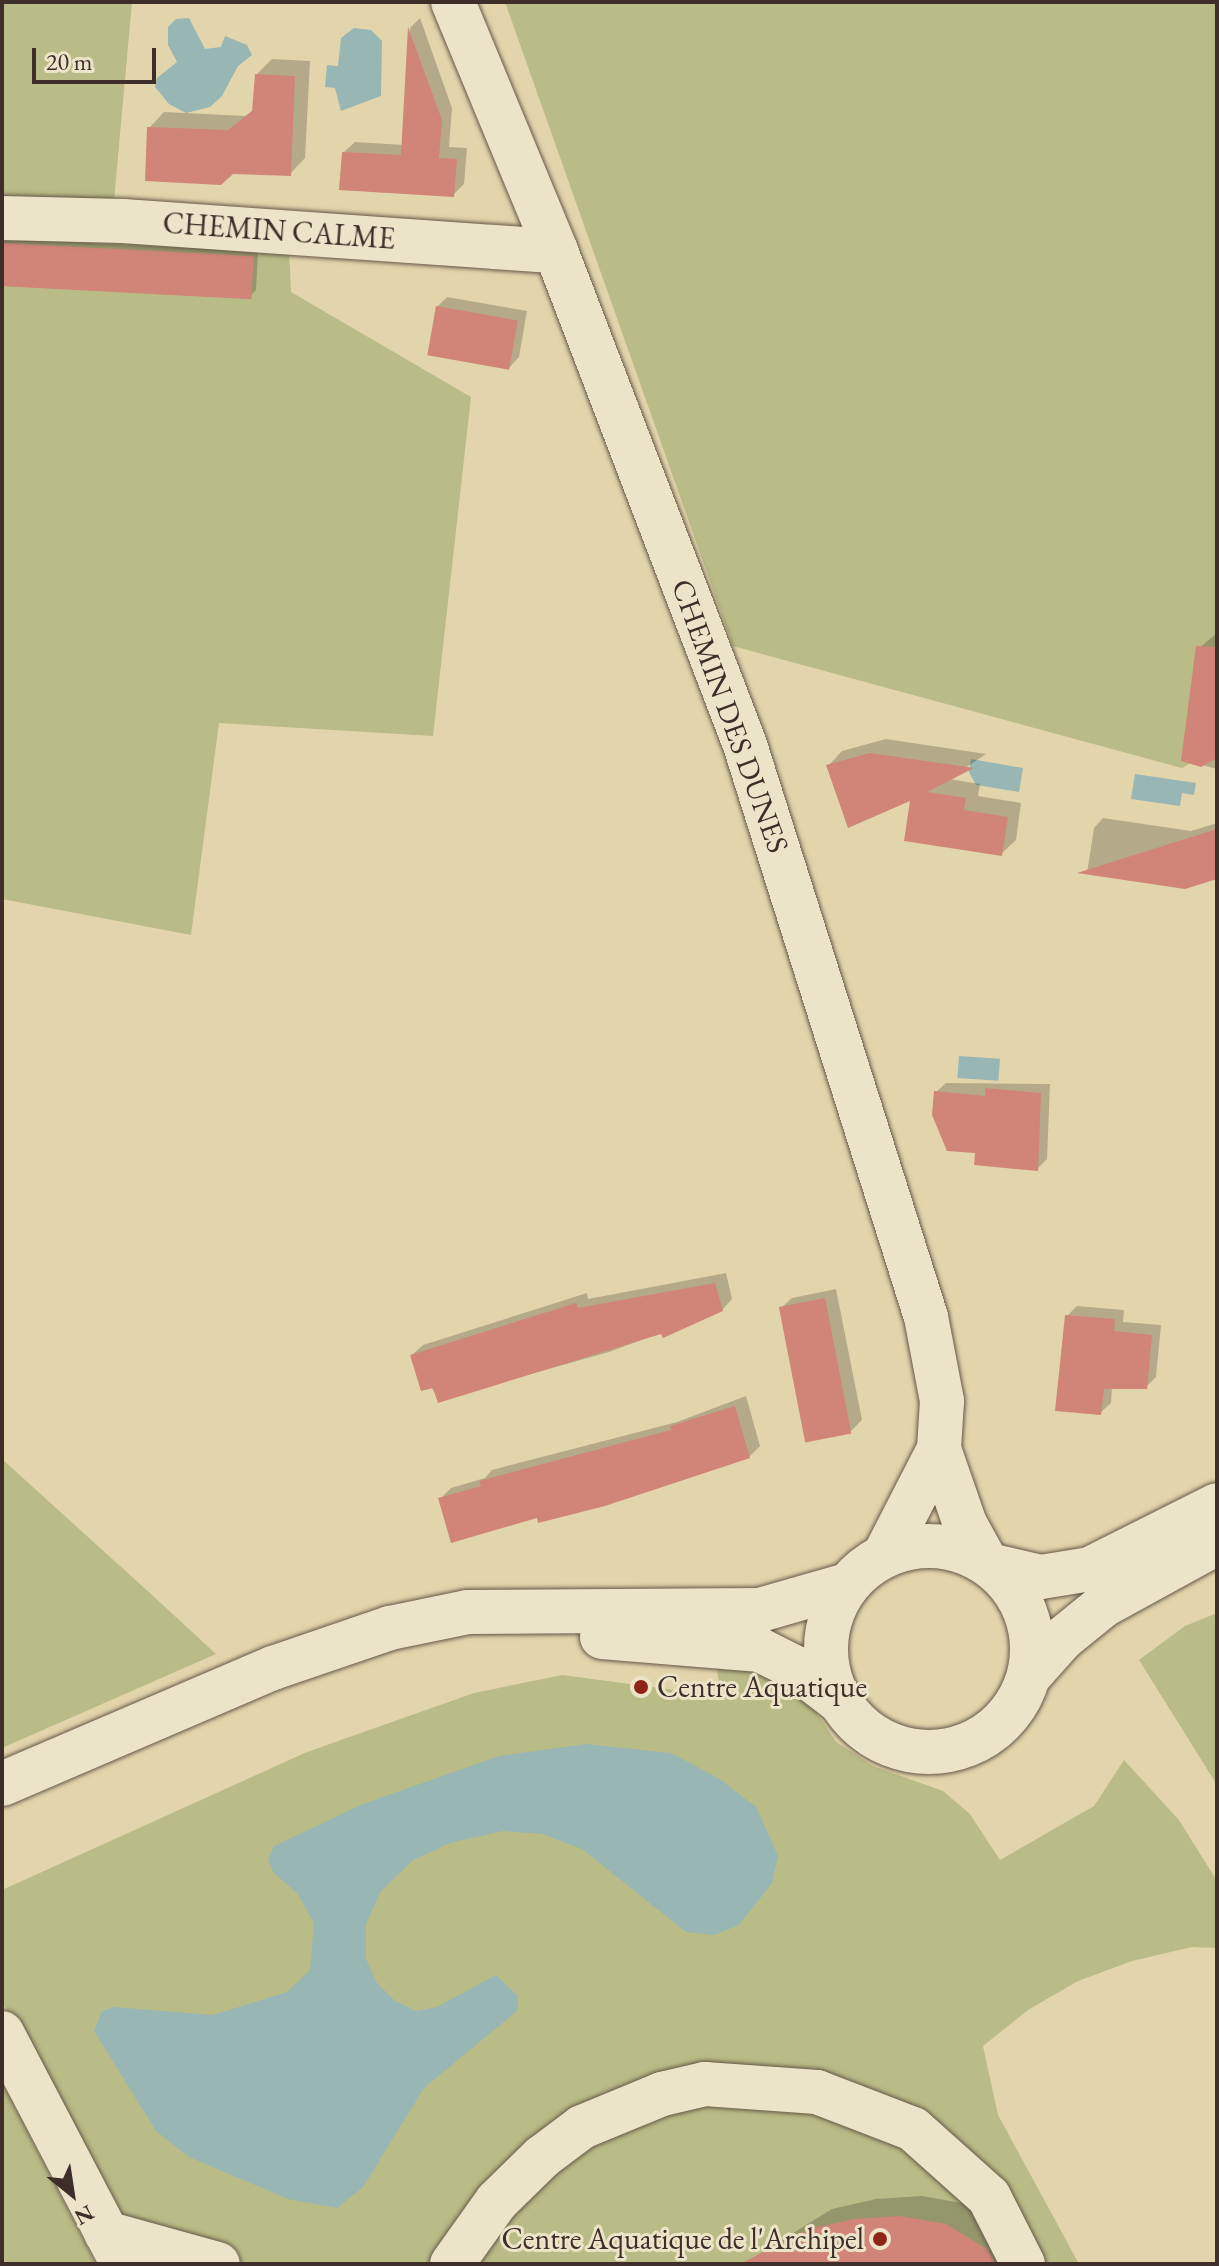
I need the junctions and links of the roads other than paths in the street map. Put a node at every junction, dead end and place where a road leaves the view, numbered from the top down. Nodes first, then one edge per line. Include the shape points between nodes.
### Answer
1 (453, 2) edge
2 (2, 218) edge
3 (556, 251) junction
4 (939, 1449) junction
5 (1217, 1505) edge
6 (1217, 1543) edge
7 (884, 1556) junction
8 (989, 1564) junction
9 (847, 1585) junction
10 (507, 1615) junction
11 (1030, 1675) junction
12 (839, 1701) junction
13 (2, 1784) edge
14 (2, 2033) edge
15 (114, 2249) edge
16 (218, 2264) edge
17 (452, 2264) edge
18 (1023, 2264) edge

1 - 3 street, CHEMIN DES DUNES
2 - 3 street, CHEMIN CALME via 139,222
3 - 4 street, CHEMIN DES DUNES via 745,745 926,1317 942,1401
4 - 7 street, CHEMIN DES DUNES
4 - 8 street, CHEMIN DES DUNES via 965,1524
5 - 8 street via 1090,1569 1041,1577
6 - 11 street via 1104,1605 1062,1639
7 - 8 street via 916,1545 943,1547
7 - 9 street
8 - 11 street via 1019,1596 1033,1635
9 - 10 street via 760,1610
9 - 12 street via 829,1622 827,1649
10 - 12 street via 623,1642 760,1650 796,1668
10 - 13 street via 468,1612 390,1628 273,1668
11 - 12 street via 1012,1711 982,1738 943,1752 902,1749 866,1732
14 - 15 street
15 - 16 street
17 - 18 street via 497,2201 582,2127 662,2094 717,2084 817,2092 913,2129 989,2197

